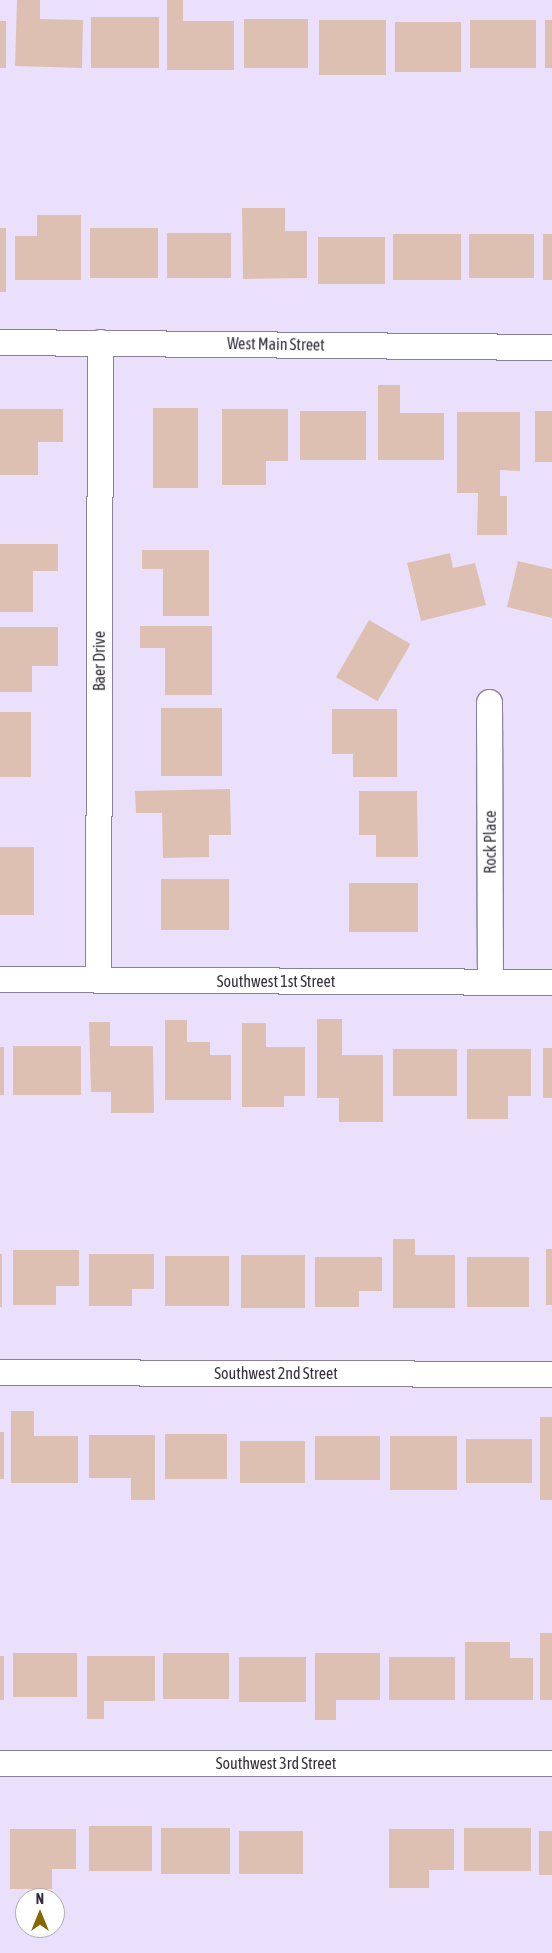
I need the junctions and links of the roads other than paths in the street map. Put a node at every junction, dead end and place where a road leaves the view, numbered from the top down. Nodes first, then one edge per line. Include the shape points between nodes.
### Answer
1 (0, 342) edge
2 (100, 342) junction
3 (552, 347) edge
4 (489, 702) dead end
5 (0, 980) edge
6 (98, 980) junction
7 (490, 982) junction
8 (552, 982) edge
9 (0, 1372) edge
10 (552, 1374) edge
11 (0, 1763) edge
12 (552, 1763) edge

1 - 2 street, West Main Street
2 - 3 street, West Main Street
2 - 6 street, Baer Drive
4 - 7 street, Rock Place
5 - 6 street, Southwest 1st Street
6 - 7 street, Southwest 1st Street
7 - 8 street, Southwest 1st Street
9 - 10 street, Southwest 2nd Street
11 - 12 street, Southwest 3rd Street

